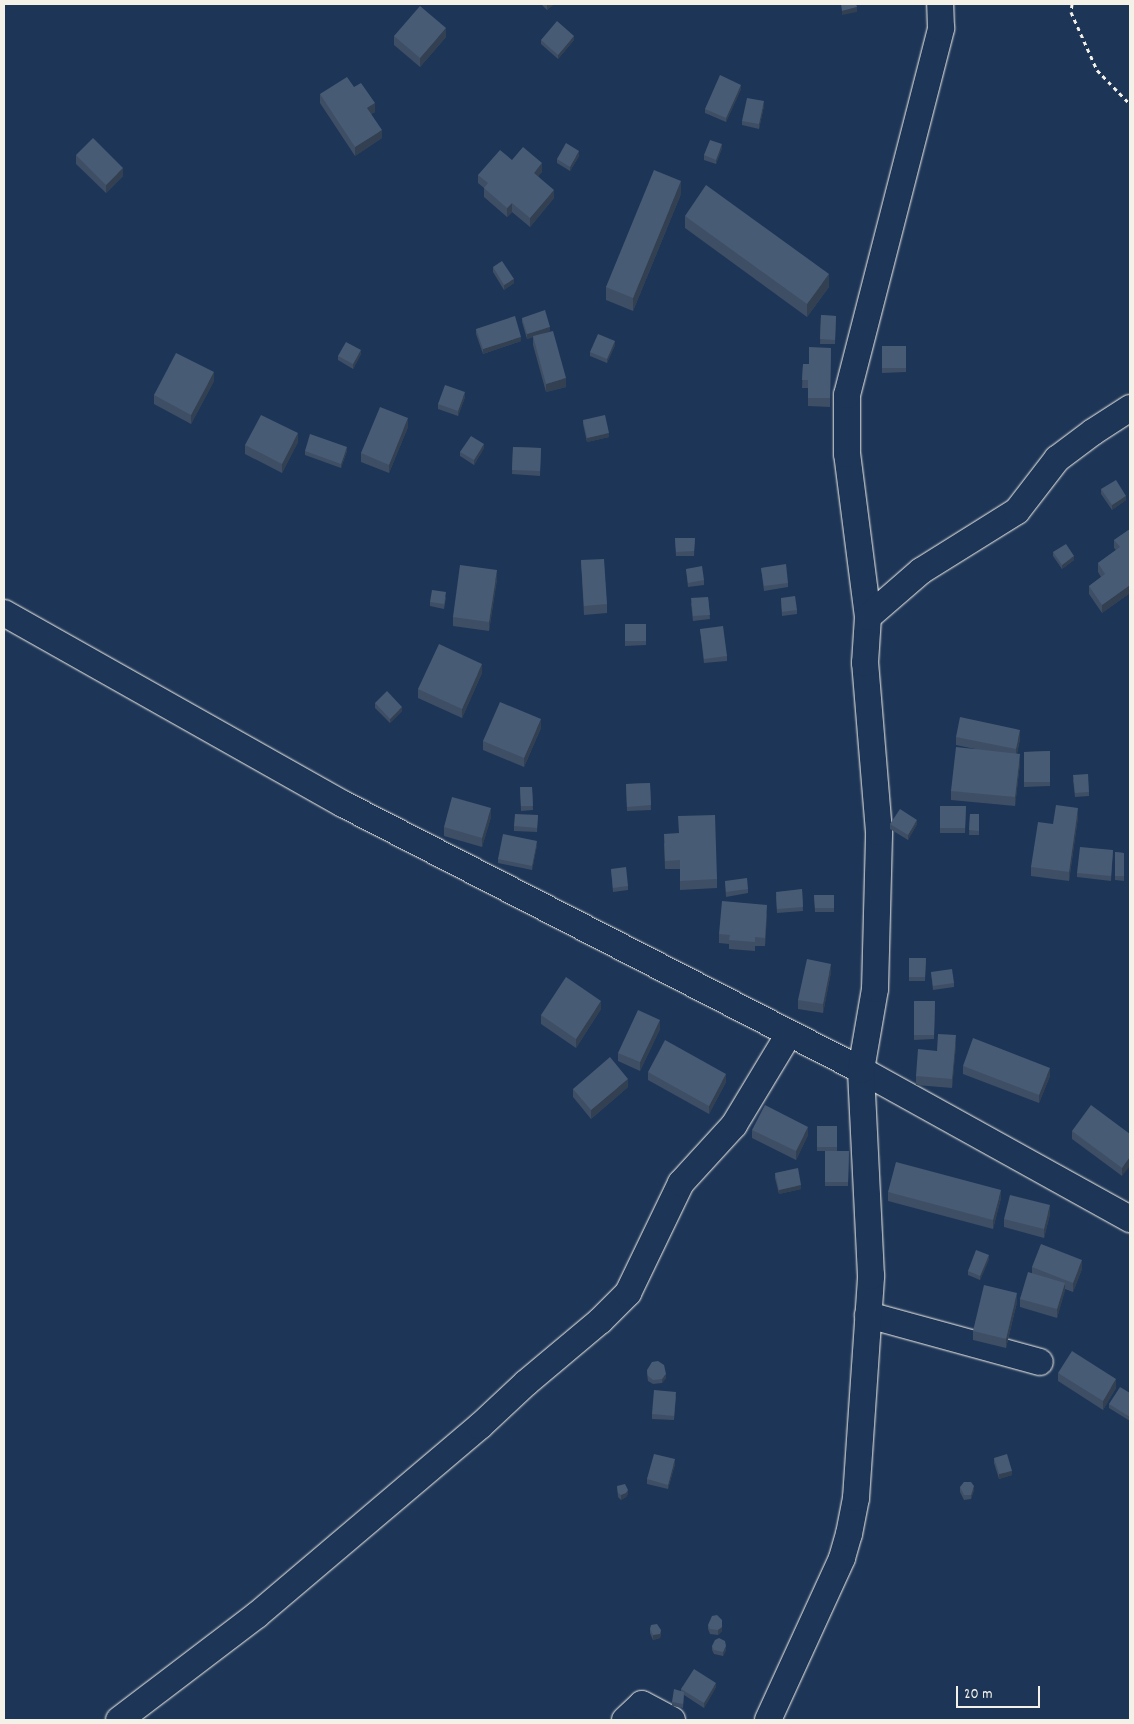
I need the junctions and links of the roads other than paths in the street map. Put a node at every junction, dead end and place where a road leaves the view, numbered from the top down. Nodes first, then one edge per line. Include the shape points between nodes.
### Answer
1 (940, 4) edge
2 (1130, 408) edge
3 (4, 613) edge
4 (868, 617) junction
5 (789, 1034) junction
6 (861, 1070) junction
7 (1130, 1219) edge
8 (868, 1315) junction
9 (1040, 1362) dead end
10 (119, 1720) edge
11 (625, 1720) edge
12 (672, 1720) edge
13 (768, 1720) edge

1 - 4 street via 941,28 847,395 846,454
2 - 4 street via 1057,459 1016,511 921,571
3 - 5 street via 343,804
4 - 6 street via 865,663 879,832 875,989
5 - 6 street
5 - 10 street via 734,1125 681,1184 628,1293 480,1426 264,1608
6 - 7 street
6 - 8 street via 871,1276
8 - 9 street
8 - 13 street via 856,1498 849,1534 842,1558
11 - 12 street via 642,1704

